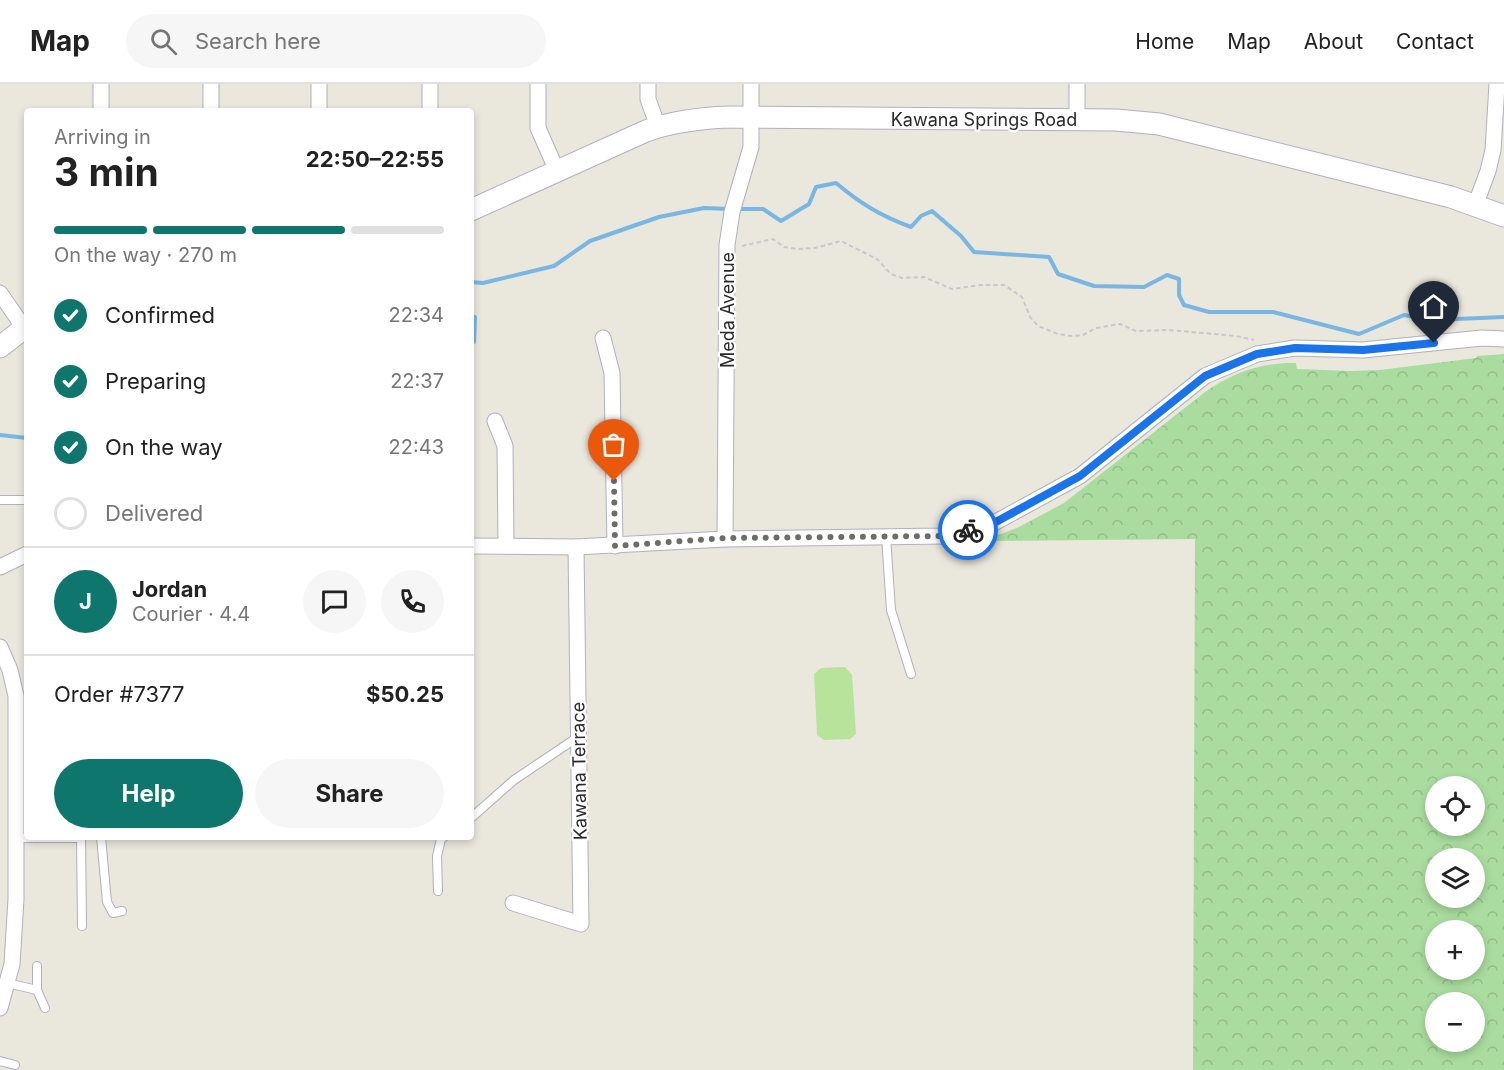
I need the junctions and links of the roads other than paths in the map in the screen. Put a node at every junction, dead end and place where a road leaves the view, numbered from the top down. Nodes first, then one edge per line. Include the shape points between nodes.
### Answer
1 (101, 84) edge
2 (211, 84) edge
3 (319, 84) edge
4 (430, 84) edge
5 (538, 84) edge
6 (648, 84) edge
7 (751, 84) edge
8 (1077, 84) edge
9 (1500, 86) edge
10 (101, 108) edge
11 (211, 108) edge
12 (319, 108) edge
13 (430, 108) edge
14 (752, 118) junction
15 (1077, 120) junction
16 (658, 127) junction
17 (557, 171) junction
18 (1475, 206) junction
19 (474, 209) edge
20 (1504, 216) edge
21 (0, 293) edge
22 (24, 326) edge
23 (24, 328) edge
24 (603, 338) dead end
25 (1504, 339) edge
26 (0, 347) edge
27 (495, 421) dead end
28 (0, 500) edge
29 (24, 500) edge
30 (886, 536) junction
31 (725, 538) junction
32 (474, 546) edge
33 (506, 546) junction
34 (615, 546) junction
35 (576, 547) junction
36 (24, 555) edge
37 (0, 567) edge
38 (0, 647) edge
39 (5, 671) edge
40 (911, 674) dead end
41 (21, 696) edge
42 (579, 736) junction
43 (21, 780) edge
44 (474, 815) edge
45 (16, 838) junction
46 (24, 838) edge
47 (81, 840) edge
48 (101, 840) edge
49 (441, 840) edge
50 (438, 891) dead end
51 (513, 903) dead end
52 (122, 910) dead end
53 (82, 926) dead end
54 (37, 966) dead end
55 (7, 983) junction
56 (37, 990) junction
57 (0, 1008) edge
58 (45, 1008) dead end
59 (0, 1061) edge
60 (15, 1065) dead end

1 - 10 street
2 - 11 street
3 - 12 street
4 - 13 street
5 - 17 street via 538,128
6 - 16 street via 648,99
7 - 14 street, Meda Avenue
8 - 15 street
9 - 18 street via 1493,150
14 - 15 street, Kawana Springs Road
14 - 16 street, Kawana Springs Road via 699,118
14 - 31 street, Meda Avenue via 751,147 728,238
15 - 18 street, Kawana Springs Road via 1159,124
16 - 17 street, Kawana Springs Road
17 - 19 street, Kawana Springs Road
18 - 20 street, Kawana Springs Road
21 - 22 street
23 - 26 street
24 - 34 street via 612,374
25 - 30 street via 1363,350 1295,348 1257,354 1205,376 1080,476 994,523 944,536
27 - 33 street via 505,446
28 - 29 lane
30 - 31 street
30 - 40 lane via 891,610
31 - 34 street
32 - 33 street
33 - 35 street
34 - 35 street
35 - 42 street, Kawana Terrace
36 - 37 street
38 - 39 street
39 - 41 street
41 - 43 street
42 - 44 lane via 514,780
42 - 51 street, Kawana Terrace via 581,924
43 - 45 street
45 - 46 lane
45 - 55 street via 12,964
47 - 53 lane
48 - 52 lane via 107,902 113,913
49 - 50 lane via 436,856
54 - 56 lane
55 - 56 lane
55 - 57 street
56 - 58 lane
59 - 60 lane

